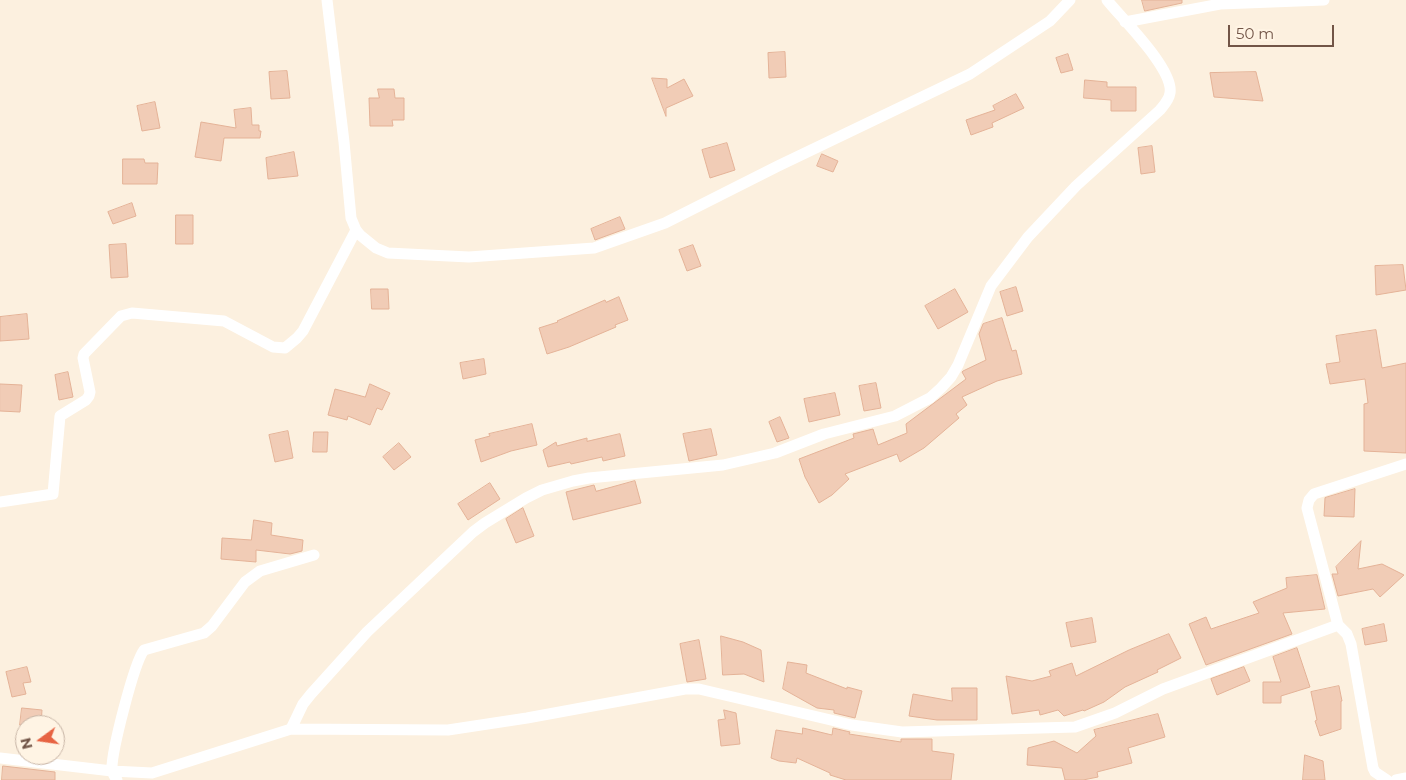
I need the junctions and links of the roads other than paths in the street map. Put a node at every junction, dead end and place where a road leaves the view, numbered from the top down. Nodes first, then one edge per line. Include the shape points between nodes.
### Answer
1 (327, 0) edge
2 (1070, 0) edge
3 (1107, 0) edge
4 (1324, 0) edge
5 (1125, 22) junction
6 (356, 230) junction
7 (1406, 464) edge
8 (0, 502) edge
9 (314, 555) dead end
10 (1338, 625) junction
11 (291, 729) junction
12 (0, 758) edge
13 (114, 775) edge
14 (1406, 778) edge
15 (1387, 780) edge
16 (1396, 780) edge

1 - 6 street via 351,218
2 - 6 street via 1050,21 970,74 665,223 594,248 469,258 388,253 376,248
3 - 5 street
4 - 5 street via 1220,4
5 - 11 street via 1164,71 1169,83 1168,98 1160,110 1076,186 1028,237 991,286 958,365 941,388 918,405 894,416 824,434 775,453 723,465 589,478 526,498 473,532 367,632 311,694
6 - 8 street via 303,331 285,348 273,347 224,321 132,312 121,316 84,354 89,394 86,400 60,416 53,494
7 - 10 street via 1314,494 1309,500 1308,510
9 - 13 street via 260,571 245,582 204,633 144,650 131,682 114,752
10 - 11 street via 1162,689 1116,713 1074,727 902,732 852,725 691,689 448,730
10 - 15 street via 1351,644 1373,768
11 - 13 street via 155,772
12 - 13 street
14 - 16 street

